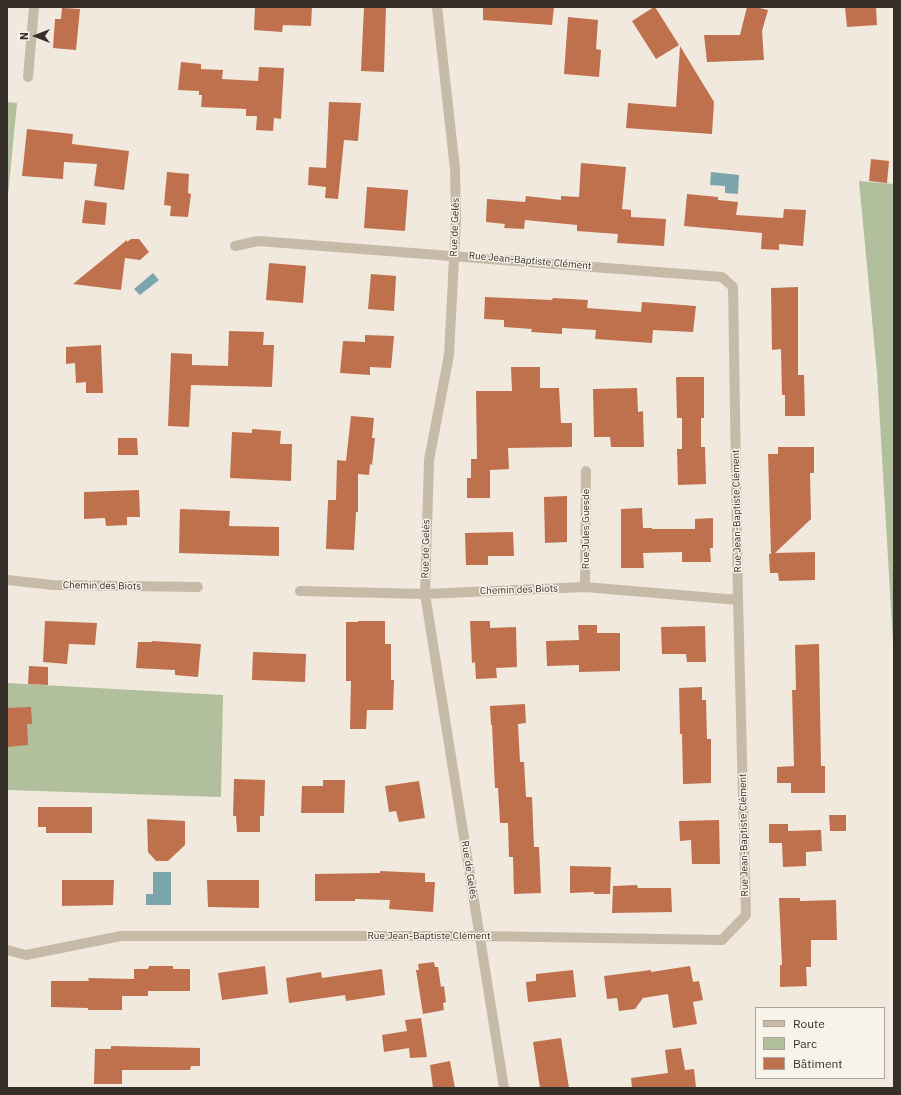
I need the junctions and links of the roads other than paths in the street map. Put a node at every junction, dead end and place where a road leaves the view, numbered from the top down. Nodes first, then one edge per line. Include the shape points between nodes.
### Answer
1 (34, 7) edge
2 (437, 7) edge
3 (28, 77) dead end
4 (235, 246) dead end
5 (454, 255) junction
6 (586, 470) dead end
7 (7, 580) edge
8 (198, 587) dead end
9 (586, 587) junction
10 (300, 590) dead end
11 (425, 594) junction
12 (738, 600) junction
13 (479, 936) junction
14 (7, 950) edge
15 (504, 1088) edge

1 - 3 street
2 - 5 street, Rue de Gelès via 455,169
4 - 5 street, Rue Jean-Baptiste Clément via 258,241
5 - 11 street, Rue de Gelès via 450,356 428,460
5 - 12 street, Rue Jean-Baptiste Clément via 722,277 733,287
6 - 9 street, Rue Jules Guesde
7 - 8 street, Chemin des Biots via 53,585
9 - 11 street, Chemin des Biots
9 - 12 street, Chemin des Biots
10 - 11 street, Chemin des Biots
11 - 13 street, Rue de Gelès
12 - 13 street, Rue Jean-Baptiste Clément via 746,915 722,940
13 - 14 street, Rue Jean-Baptiste Clément via 121,936 26,956
13 - 15 street, Rue de Gelès

